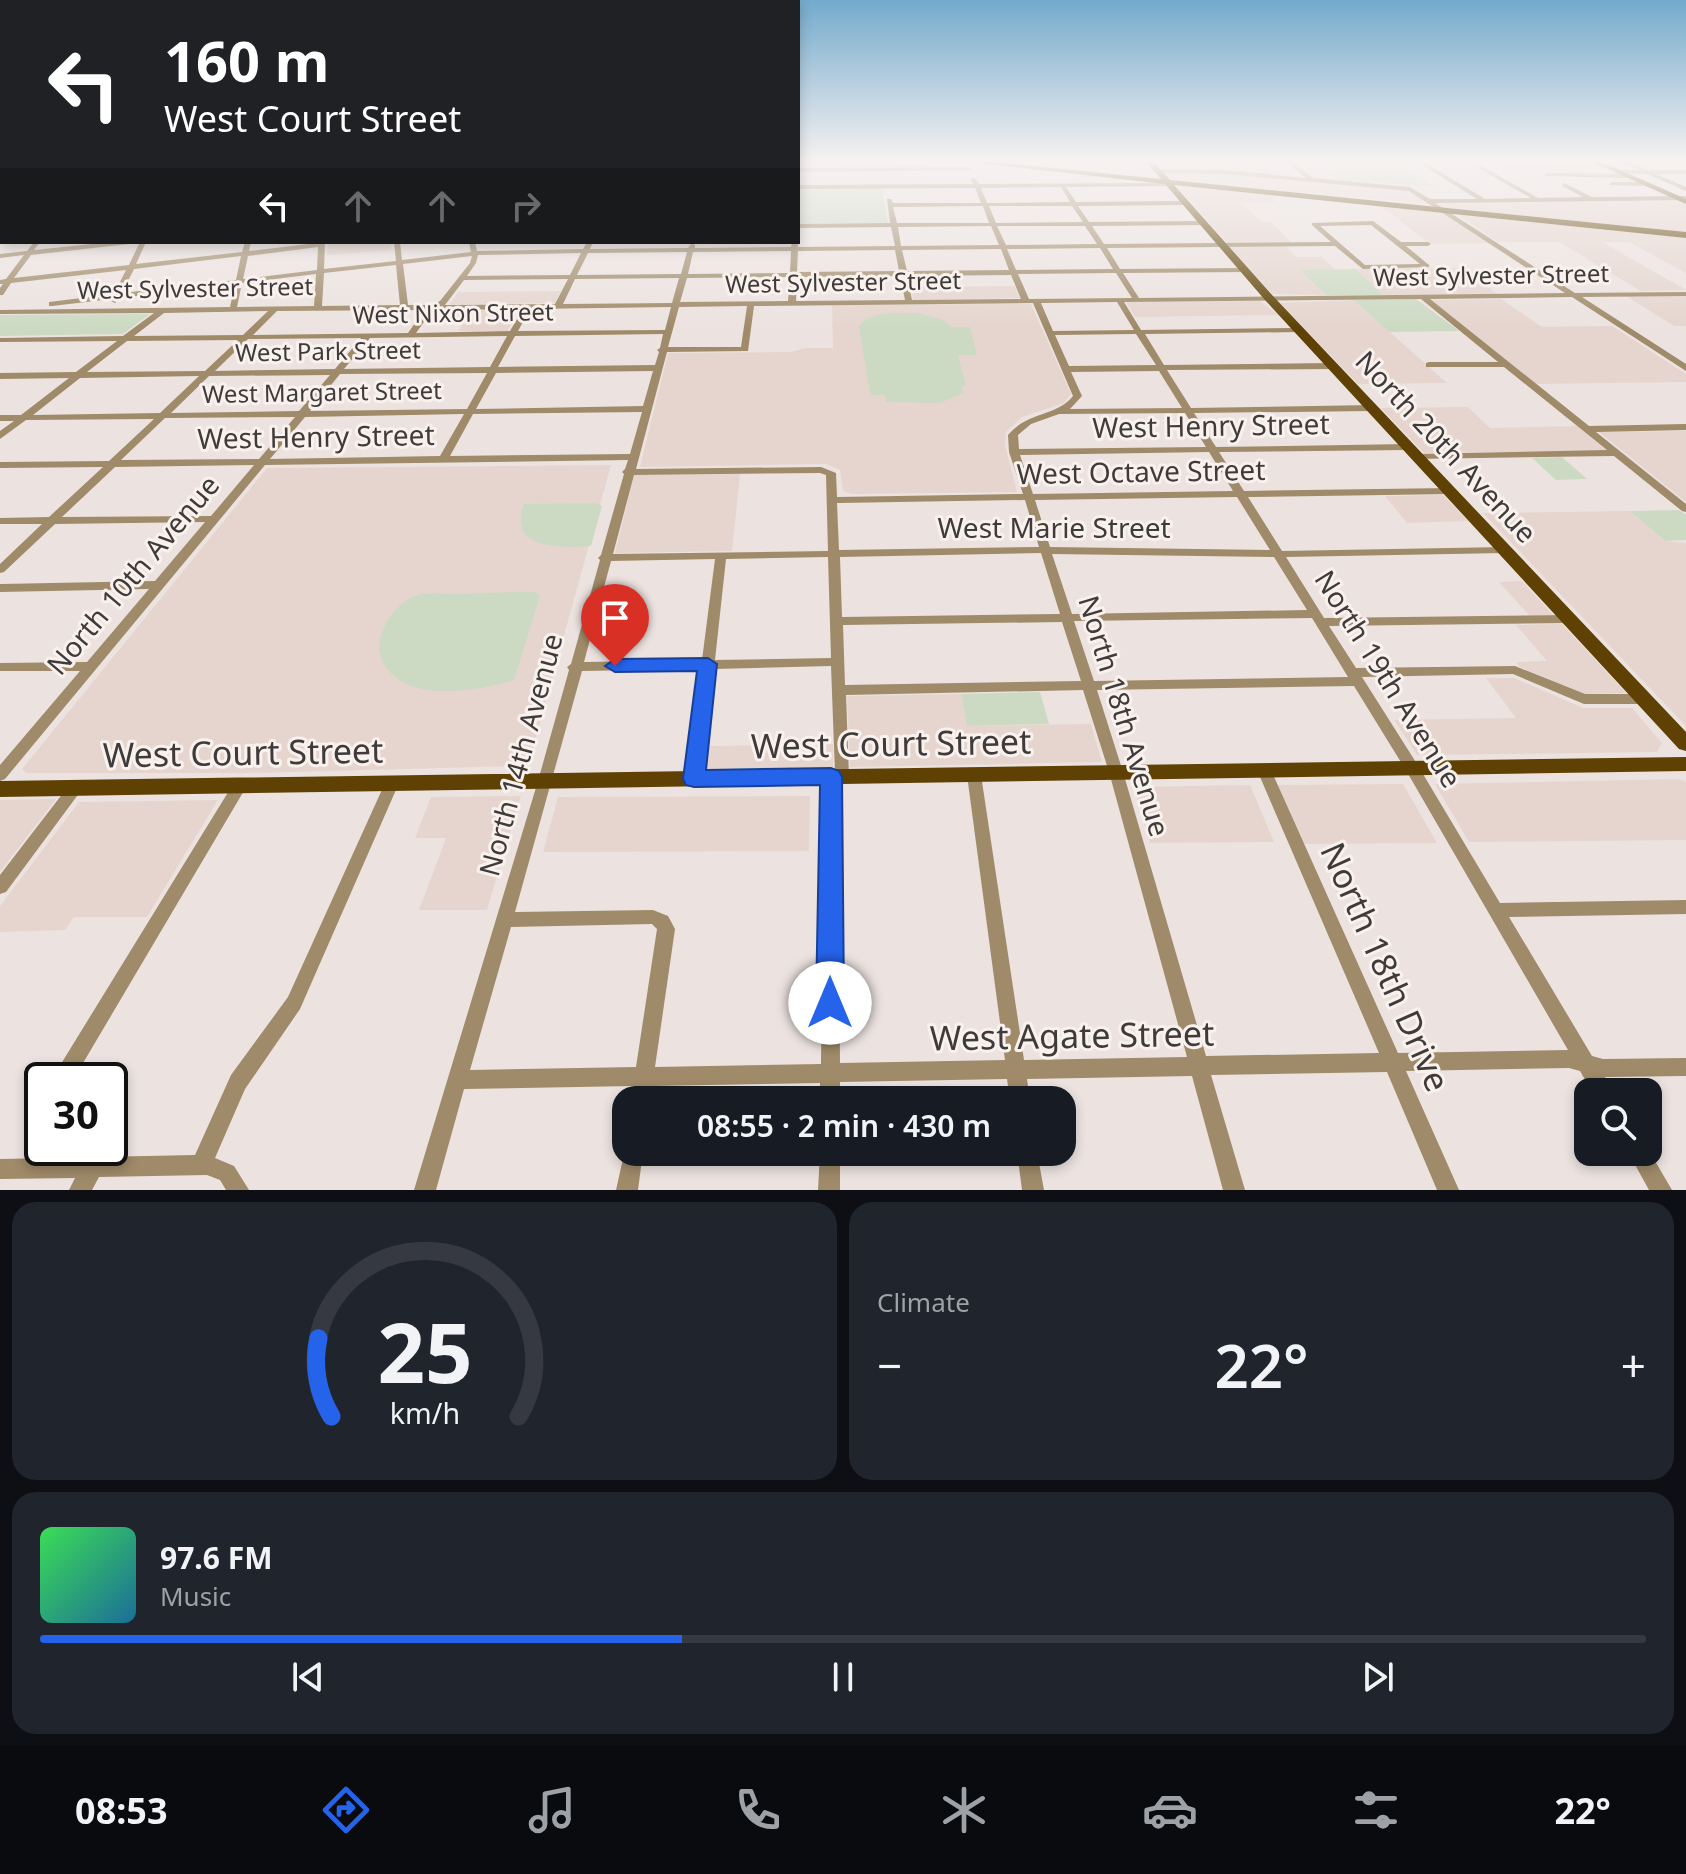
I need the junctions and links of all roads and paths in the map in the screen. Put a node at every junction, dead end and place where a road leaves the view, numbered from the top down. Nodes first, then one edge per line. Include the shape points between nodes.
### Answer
1 (892, 218) edge
2 (990, 218) edge
3 (1083, 218) edge
4 (1198, 218) edge
5 (1455, 218) edge
6 (1511, 218) edge
7 (1203, 223) junction
8 (1087, 224) junction
9 (993, 225) junction
10 (800, 226) edge
11 (894, 226) junction
12 (1686, 235) edge
13 (36, 244) edge
14 (111, 244) edge
15 (142, 244) edge
16 (248, 244) edge
17 (322, 244) edge
18 (397, 244) edge
19 (473, 244) edge
20 (589, 244) edge
21 (1338, 244) junction
22 (1399, 244) junction
23 (1428, 244) dead end
24 (1223, 245) junction
25 (692, 246) edge
26 (795, 246) edge
27 (1102, 246) junction
28 (1003, 247) junction
29 (898, 248) junction
30 (585, 251) junction
31 (29, 253) junction
32 (475, 253) junction
33 (246, 254) junction
34 (0, 256) edge
35 (399, 262) junction
36 (131, 267) junction
37 (1245, 270) junction
38 (1118, 271) junction
39 (320, 272) junction
40 (1013, 272) junction
41 (903, 273) junction
42 (793, 274) junction
43 (683, 276) junction
44 (573, 277) junction
45 (462, 278) junction
46 (4, 281) edge
47 (239, 282) junction
48 (0, 293) edge
49 (1686, 294) edge
50 (1573, 295) junction
51 (117, 296) junction
52 (1422, 296) junction
53 (1269, 298) junction
54 (1119, 300) junction
55 (1137, 300) junction
56 (1031, 301) junction
57 (909, 302) junction
58 (751, 303) junction
59 (792, 303) junction
60 (674, 304) junction
61 (528, 306) junction
62 (558, 306) junction
63 (404, 307) junction
64 (436, 307) junction
65 (276, 308) junction
66 (318, 308) junction
67 (233, 309) junction
68 (111, 310) junction
69 (162, 310) junction
70 (24, 311) junction
71 (0, 312) edge
72 (1299, 330) junction
73 (666, 332) junction
74 (1139, 332) junction
75 (1051, 333) junction
76 (512, 334) junction
77 (368, 335) junction
78 (410, 335) junction
79 (247, 337) junction
80 (125, 338) junction
81 (0, 340) edge
82 (661, 350) junction
83 (1681, 361) edge
84 (1505, 364) junction
85 (1429, 365) dead end
86 (1333, 366) junction
87 (656, 368) junction
88 (1162, 368) junction
89 (1686, 368) edge
90 (1068, 369) junction
91 (492, 370) junction
92 (337, 372) junction
93 (208, 373) junction
94 (78, 375) junction
95 (0, 376) edge
96 (1372, 408) junction
97 (645, 409) junction
98 (1188, 410) junction
99 (470, 411) junction
100 (1055, 412) junction
101 (302, 414) junction
102 (163, 415) junction
103 (24, 417) junction
104 (0, 418) edge
105 (1686, 427) edge
106 (1586, 429) junction
107 (0, 436) edge
108 (1213, 450) junction
109 (1014, 452) junction
110 (1413, 452) junction
111 (1616, 453) junction
112 (632, 457) junction
113 (443, 460) junction
114 (262, 462) junction
115 (112, 464) junction
116 (0, 465) edge
117 (627, 472) junction
118 (1450, 491) junction
119 (1240, 494) junction
120 (1029, 497) junction
121 (834, 500) junction
122 (1686, 509) edge
123 (215, 519) junction
124 (0, 521) edge
125 (52, 521) junction
126 (1046, 550) junction
127 (1505, 550) junction
128 (835, 554) junction
129 (1278, 554) junction
130 (721, 556) junction
131 (604, 558) junction
132 (0, 570) edge
133 (159, 585) junction
134 (0, 588) edge
135 (1067, 617) junction
136 (1318, 618) junction
137 (1570, 619) junction
138 (837, 621) junction
139 (838, 662) junction
140 (708, 664) junction
141 (92, 666) junction
142 (0, 667) edge
143 (574, 667) junction
144 (1355, 677) junction
145 (1088, 686) junction
146 (839, 690) junction
147 (1644, 699) junction
148 (1686, 744) edge
149 (1686, 764) edge
150 (1412, 768) junction
151 (1264, 770) junction
152 (1116, 772) junction
153 (0, 775) edge
154 (974, 775) junction
155 (837, 776) junction
156 (694, 779) junction
157 (545, 781) junction
158 (392, 783) junction
159 (240, 785) junction
160 (75, 788) junction
161 (0, 789) edge
162 (0, 887) edge
163 (1686, 907) edge
164 (1496, 910) junction
165 (504, 920) junction
166 (73, 1062) edge
167 (1392, 1062) junction
168 (1586, 1063) junction
169 (1199, 1066) junction
170 (1686, 1067) edge
171 (1016, 1069) junction
172 (830, 1073) junction
173 (644, 1076) junction
174 (1595, 1078) edge
175 (457, 1080) junction
176 (643, 1086) edge
177 (830, 1086) edge
178 (1018, 1086) edge
179 (201, 1165) junction
180 (631, 1166) edge
181 (830, 1166) edge
182 (1029, 1166) edge
183 (1646, 1166) edge
184 (93, 1167) junction
185 (0, 1169) edge
186 (80, 1190) edge
187 (238, 1190) edge
188 (425, 1190) edge
189 (627, 1190) edge
190 (829, 1190) edge
191 (1033, 1190) edge
192 (1234, 1190) edge
193 (1448, 1190) edge
194 (1661, 1190) edge

1 - 11 street
2 - 9 street
3 - 8 street
4 - 7 main road, North 20th Avenue
5 - 50 street
6 - 12 main road
7 - 8 street
7 - 24 main road, North 20th Avenue
8 - 9 street
8 - 27 street
9 - 11 street
9 - 28 street
10 - 11 street
11 - 29 street
13 - 31 street
14 - 31 street
15 - 36 street
16 - 33 street
17 - 33 street
17 - 39 street
18 - 35 street
19 - 32 street
20 - 30 street
21 - 22 street via 1314,224 1373,223
21 - 22 street via 1363,267 1427,266
21 - 24 street
22 - 23 street
24 - 27 street
24 - 37 main road, North 20th Avenue
25 - 26 street
25 - 30 street
25 - 43 street, North 14th Avenue
26 - 29 street
26 - 42 street
27 - 28 street
27 - 38 street
28 - 29 street
28 - 40 street
29 - 41 street
30 - 32 street
30 - 44 street
31 - 34 street
31 - 46 street
32 - 35 street
32 - 45 street
33 - 36 street
33 - 47 street
35 - 39 street
35 - 63 street
36 - 46 street
36 - 51 street
37 - 38 street
37 - 53 main road, North 20th Avenue
38 - 40 street
38 - 55 street
39 - 47 street
39 - 66 street
40 - 41 street
40 - 56 street
41 - 42 street
41 - 57 street
42 - 43 street
42 - 59 street
43 - 44 street
43 - 60 street, North 14th Avenue
44 - 45 street
44 - 62 street
45 - 64 street
46 - 48 street
47 - 51 street
47 - 67 street
49 - 50 street, West Sylvester Street
50 - 52 street, West Sylvester Street
50 - 83 street
51 - 68 street
51 - 70 street
52 - 53 street, West Sylvester Street
52 - 84 street
53 - 55 street, West Sylvester Street
53 - 72 main road, North 20th Avenue
54 - 55 street, West Sylvester Street
54 - 56 street, West Sylvester Street
54 - 74 street, North 19th Avenue
56 - 57 street, West Sylvester Street
56 - 75 street
57 - 59 street, West Sylvester Street
58 - 59 street, West Sylvester Street
58 - 60 street, West Sylvester Street
58 - 82 street via 745,349
60 - 62 street, West Sylvester Street
60 - 73 street, North 14th Avenue
61 - 62 street, West Sylvester Street
61 - 64 street, West Sylvester Street
61 - 76 street
63 - 64 street, West Sylvester Street
63 - 66 street, West Sylvester Street
64 - 78 street
65 - 66 street, West Sylvester Street
65 - 67 street, West Sylvester Street
65 - 79 street
67 - 69 street, West Sylvester Street
68 - 69 street, West Sylvester Street
68 - 70 street, West Sylvester Street
69 - 80 street
70 - 71 street, West Sylvester Street
72 - 74 street
72 - 86 main road, North 20th Avenue
73 - 76 street, West Nixon Street
73 - 82 street, North 14th Avenue
74 - 75 street
74 - 88 street, North 19th Avenue
75 - 90 street
76 - 78 street, West Nixon Street
76 - 91 street
77 - 78 street, West Nixon Street
77 - 79 street, West Nixon Street
77 - 92 street, North 10th Avenue
79 - 80 street, West Nixon Street
79 - 93 street
80 - 81 street, West Nixon Street
80 - 94 street
82 - 87 street, North 14th Avenue
83 - 89 street
84 - 85 street
84 - 106 street
86 - 88 street
86 - 96 main road, North 20th Avenue
87 - 91 street, West Park Street
87 - 97 street, North 14th Avenue
88 - 90 street
88 - 98 street, North 19th Avenue
90 - 100 street via 1078,396
91 - 92 street, West Park Street
91 - 99 street
92 - 93 street, West Park Street
92 - 101 street, North 10th Avenue
93 - 94 street, West Park Street
93 - 102 street
94 - 95 street, West Park Street
94 - 103 street
96 - 98 street
96 - 110 main road, North 20th Avenue
97 - 99 street, West Margaret Street
97 - 112 street, North 14th Avenue
98 - 100 street
98 - 108 street, North 19th Avenue
99 - 101 street, West Margaret Street
99 - 113 street
100 - 109 street via 1019,427 1012,438
101 - 102 street, West Margaret Street
101 - 114 street, North 10th Avenue
102 - 103 street, West Margaret Street
102 - 115 street
103 - 104 street, West Margaret Street
103 - 107 street
105 - 106 street
106 - 111 street
108 - 109 street, West Henry Street
108 - 110 street, West Henry Street
108 - 119 street, North 19th Avenue
109 - 120 street, North 18th Avenue
110 - 111 street, West Henry Street
110 - 118 main road, North 20th Avenue
111 - 122 street
112 - 113 street, West Henry Street
112 - 117 street, North 14th Avenue
113 - 114 street, West Henry Street
114 - 115 street, West Henry Street
114 - 123 street, North 10th Avenue
115 - 116 street, West Henry Street
115 - 125 street
117 - 121 street via 821,470 833,476
117 - 131 street, North 14th Avenue
118 - 119 street, West Octave Street
118 - 127 main road, North 20th Avenue
119 - 120 street, West Octave Street
119 - 129 street, North 19th Avenue
120 - 121 street, West Octave Street
120 - 126 street, North 18th Avenue
121 - 128 street
123 - 125 street
123 - 133 street, North 10th Avenue
124 - 125 street
125 - 132 street
126 - 128 street, West Marie Street
126 - 129 street, West Marie Street
126 - 135 street, North 18th Avenue
127 - 129 street, West Marie Street
127 - 137 main road, North 20th Avenue
128 - 130 street, West Marie Street
128 - 138 street
129 - 136 street, North 19th Avenue
130 - 131 street, West Marie Street
130 - 140 street
131 - 143 street, North 14th Avenue
133 - 134 street
133 - 141 street, North 10th Avenue
135 - 136 street
135 - 138 street
135 - 145 street, North 18th Avenue
136 - 137 street
136 - 144 street, North 19th Avenue
137 - 147 main road, North 20th Avenue
138 - 139 street
139 - 140 street
139 - 146 street
140 - 143 street
140 - 156 street
141 - 142 street
141 - 153 street, North 10th Avenue
143 - 157 street, North 14th Avenue
144 - 145 street
144 - 147 street via 1511,670 1584,699
144 - 150 street, North 19th Avenue
145 - 146 street
145 - 152 street, North 18th Avenue
146 - 155 street
147 - 148 main road, North 20th Avenue
149 - 150 main road, West Court Street
150 - 151 main road, West Court Street
150 - 164 street, North 19th Avenue
151 - 152 main road, West Court Street
151 - 167 street, North 18th Drive
152 - 154 main road, West Court Street
152 - 169 street, North 18th Avenue
154 - 155 main road, West Court Street
154 - 171 street
155 - 156 main road, West Court Street
155 - 172 street
156 - 157 main road, West Court Street
157 - 158 main road, West Court Street
157 - 165 street, North 14th Avenue
158 - 159 main road, West Court Street
158 - 179 street via 294,1003 238,1082
159 - 160 main road, West Court Street
159 - 166 street
160 - 161 main road, West Court Street
160 - 162 street
163 - 164 street
164 - 168 street, North 19th Avenue
165 - 173 street via 662,921 666,929
165 - 175 street, North 14th Avenue
167 - 168 street, West Agate Street
167 - 169 street, West Agate Street
167 - 193 street, North 18th Drive
168 - 170 street, West Agate Street via 1603,1068
168 - 174 street, North 19th Avenue
169 - 171 street, West Agate Street
169 - 192 street, North 18th Avenue
171 - 172 street, West Agate Street
171 - 178 street
172 - 173 street, West Agate Street
172 - 177 street
173 - 175 street, West Agate Street
173 - 176 street
175 - 188 street, North 14th Avenue
179 - 184 street
179 - 187 street via 227,1173
180 - 189 street
181 - 190 street
182 - 191 street
183 - 194 street
184 - 185 street
184 - 186 street

